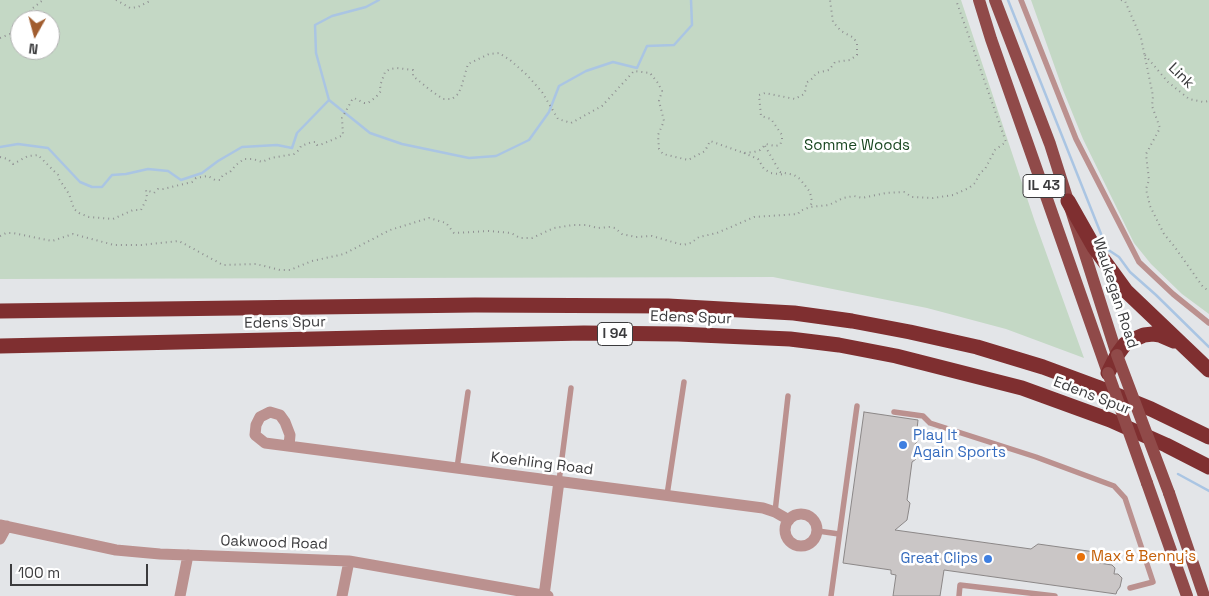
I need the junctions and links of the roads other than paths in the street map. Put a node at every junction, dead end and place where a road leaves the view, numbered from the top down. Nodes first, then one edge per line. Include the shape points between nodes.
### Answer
1 (979, 0) edge
2 (995, 0) edge
3 (1021, 0) edge
4 (1068, 201) junction
5 (0, 311) edge
6 (1209, 323) edge
7 (1180, 344) junction
8 (0, 346) edge
9 (1117, 355) junction
10 (1209, 370) edge
11 (1108, 373) junction
12 (684, 382) dead end
13 (571, 388) dead end
14 (468, 392) dead end
15 (788, 396) dead end
16 (857, 406) dead end
17 (894, 412) dead end
18 (1209, 437) edge
19 (289, 446) dead end
20 (1209, 467) edge
21 (457, 468) junction
22 (559, 481) junction
23 (667, 495) junction
24 (775, 512) junction
25 (789, 520) junction
26 (3, 525) edge
27 (818, 531) junction
28 (840, 534) junction
29 (0, 539) edge
30 (188, 555) junction
31 (349, 562) junction
32 (1130, 588) dead end
33 (180, 596) edge
34 (342, 596) edge
35 (544, 596) edge
36 (548, 596) edge
37 (831, 596) edge
38 (959, 596) edge
39 (1055, 596) edge
40 (1187, 596) edge
41 (1204, 596) edge

1 - 11 main road, Waukegan Road / IL 43
2 - 4 main road, Waukegan Road / IL 43 via 1039,112
3 - 6 lane via 1076,139 1140,262
4 - 7 highway via 1094,247 1126,292
4 - 9 main road, Waukegan Road / IL 43
5 - 18 highway, Edens Spur / I 94 via 475,304 668,306 794,313 852,321 977,347 1097,387
7 - 9 highway via 1160,335 1144,335 1125,344
7 - 10 highway
8 - 20 highway, Edens Spur / I 94 via 584,334 790,339 896,356 1022,388 1110,420
9 - 11 highway
9 - 41 main road, Waukegan Road / IL 43, bridge
11 - 40 main road, Waukegan Road / IL 43, bridge
12 - 23 lane
13 - 22 lane
14 - 21 lane
15 - 24 lane
16 - 28 lane
17 - 32 lane via 923,416 930,424 1036,457 1114,486 1125,498 1152,582
19 - 21 street, Koehling Road
21 - 22 street, Koehling Road
22 - 23 street, Koehling Road
22 - 35 street
23 - 24 street, Koehling Road
24 - 25 street, Koehling Road
25 - 27 street via 798,514 809,516
25 - 27 street via 786,536 798,546 814,542
26 - 29 street
26 - 30 street, Oakwood Road via 116,550
27 - 28 lane
28 - 37 lane
30 - 31 street, Oakwood Road
30 - 33 street
31 - 34 street
31 - 35 street, Oakwood Road
35 - 36 street, Oakwood Road
38 - 39 lane via 960,585

